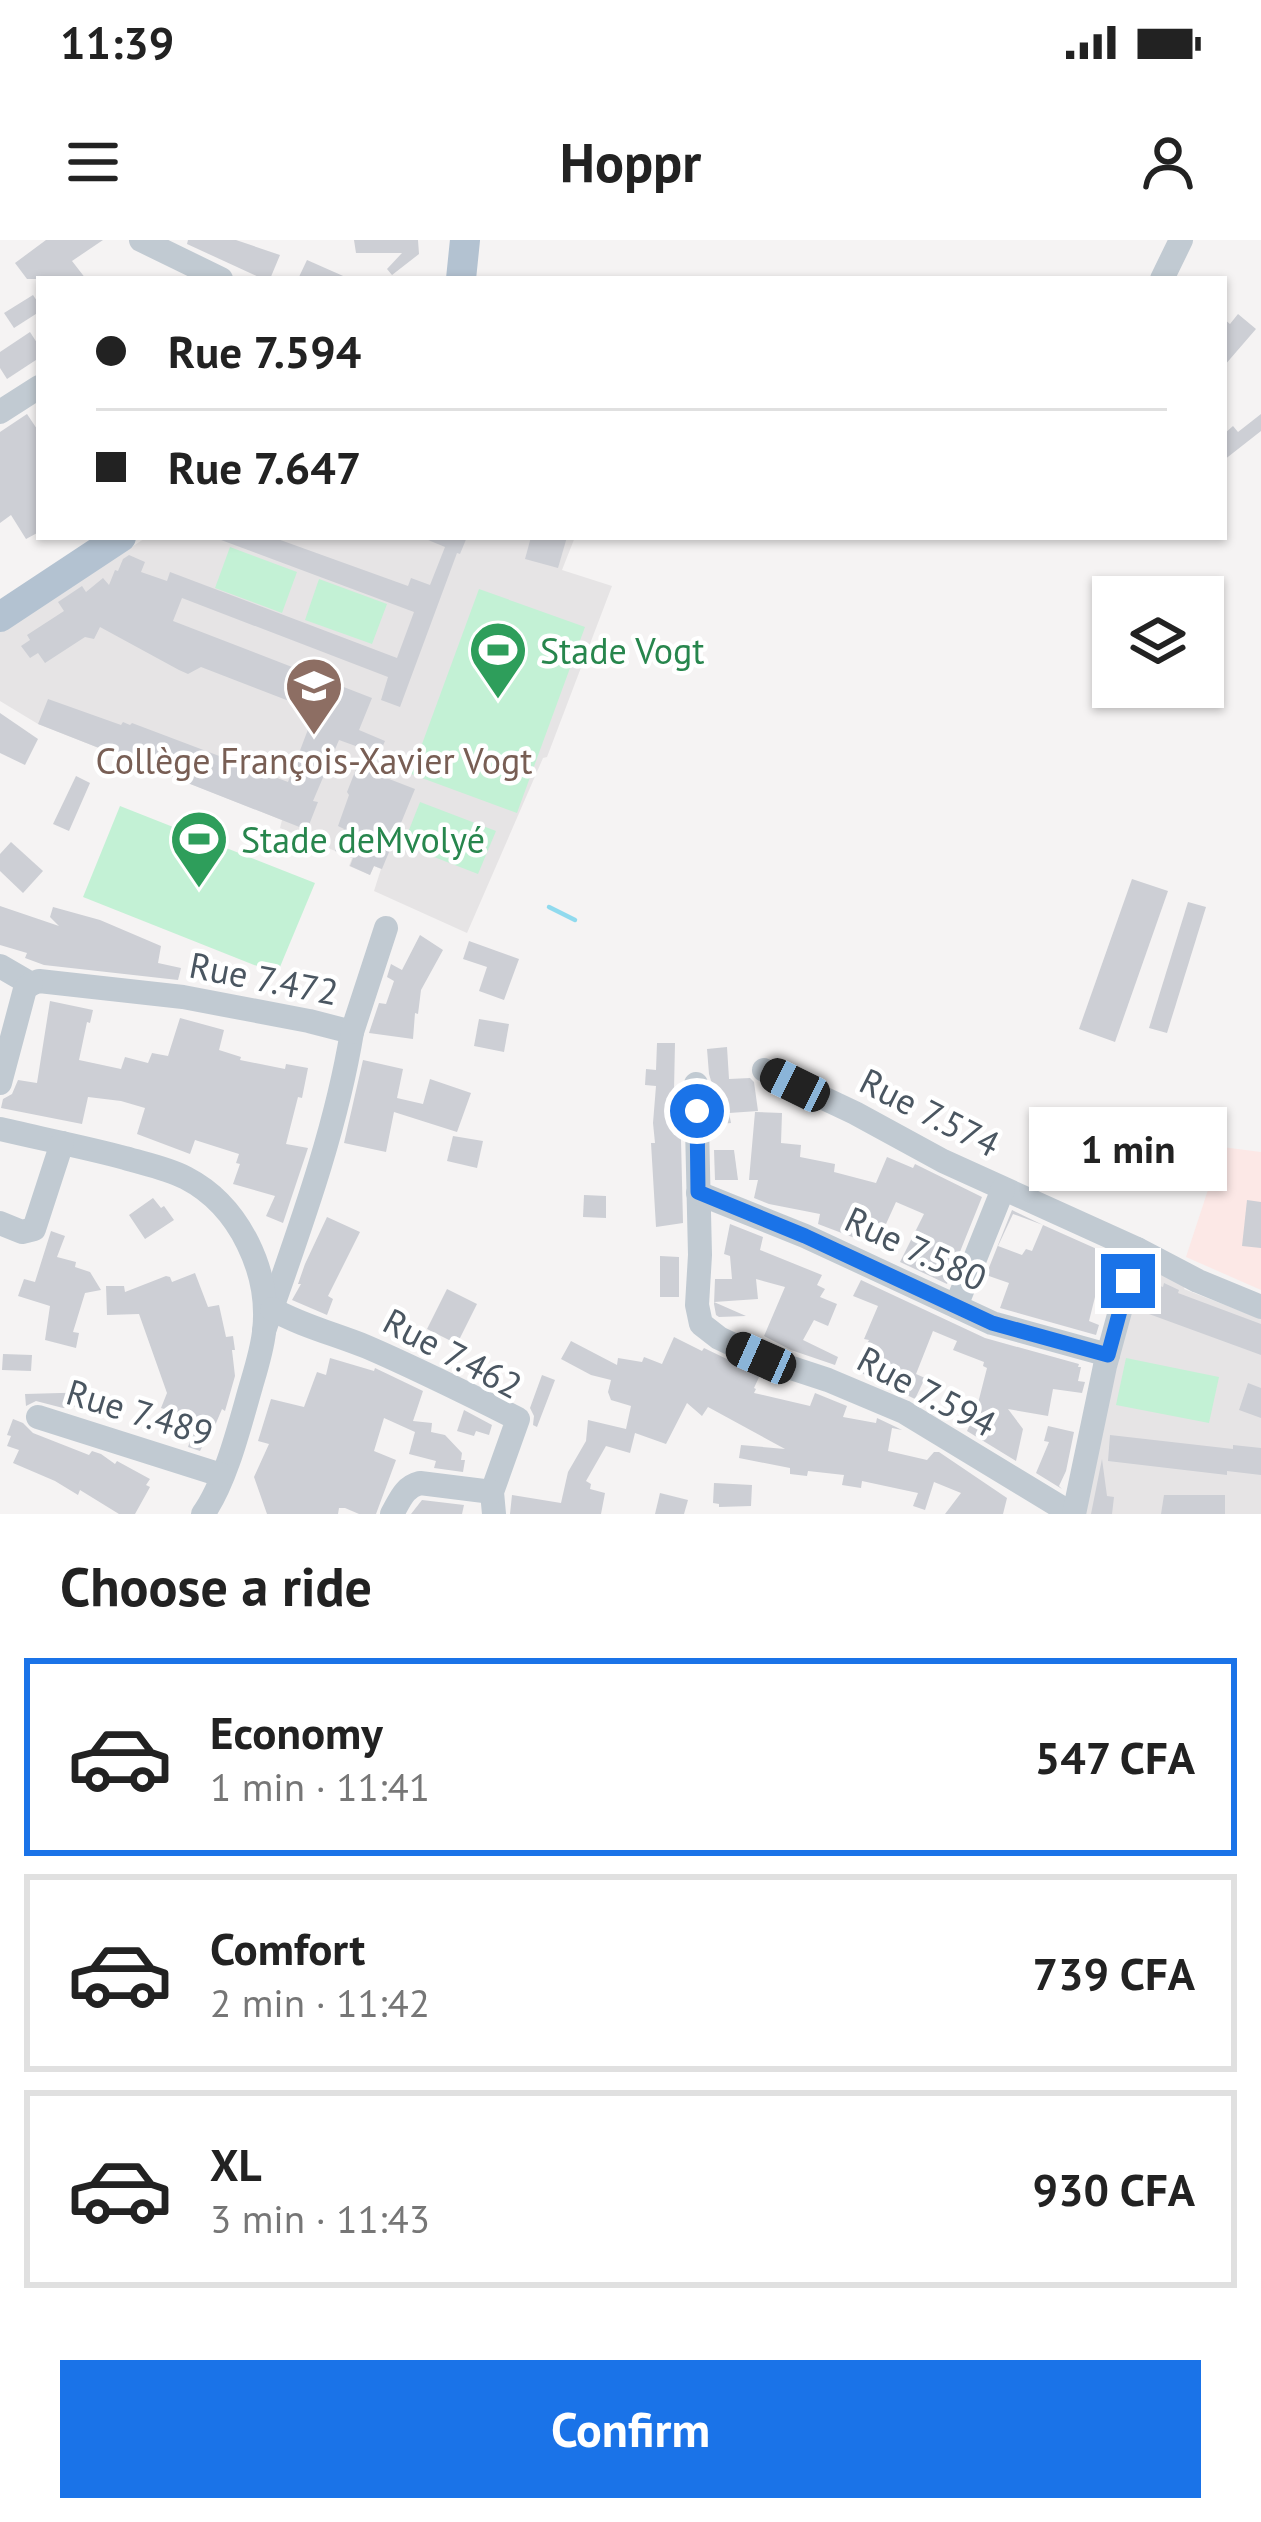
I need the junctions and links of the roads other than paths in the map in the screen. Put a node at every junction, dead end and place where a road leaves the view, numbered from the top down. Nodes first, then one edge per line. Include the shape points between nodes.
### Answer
1 (141, 240) edge
2 (465, 240) edge
3 (1181, 240) edge
4 (188, 273) edge
5 (460, 276) edge
6 (1163, 276) edge
7 (36, 389) edge
8 (0, 412) edge
9 (116, 540) edge
10 (0, 617) edge
11 (386, 928) dead end
12 (0, 966) edge
13 (32, 983) junction
14 (352, 1032) junction
15 (764, 1070) dead end
16 (0, 1083) edge
17 (696, 1084) dead end
18 (0, 1129) edge
19 (62, 1143) junction
20 (1004, 1189) junction
21 (698, 1192) junction
22 (0, 1223) edge
23 (1137, 1249) junction
24 (956, 1306) junction
25 (1261, 1307) edge
26 (268, 1320) junction
27 (1108, 1355) junction
28 (38, 1418) dead end
29 (221, 1475) junction
30 (493, 1503) edge
31 (214, 1509) edge
32 (392, 1514) edge
33 (1073, 1514) edge

1 - 4 street
2 - 5 main road
3 - 6 street
7 - 8 street
9 - 10 main road
11 - 14 street
12 - 13 street, Rue 7.472
13 - 14 street, Rue 7.472 via 184,997
13 - 16 street
14 - 26 street, Rue 7.472 via 316,1181
15 - 20 street, Rue 7.574
17 - 21 street, Rue 7.594
18 - 19 street
19 - 22 street via 34,1229
19 - 26 street via 188,1178 215,1199 254,1254
20 - 23 street, Rue 7.574
20 - 24 street
21 - 24 street, Rue 7.580
21 - 33 street, Rue 7.594 via 701,1324 761,1358 904,1412
23 - 25 street, Rue 7.574
23 - 27 street
24 - 27 street, Rue 7.580
26 - 29 street, Rue 7.472
26 - 30 street, Rue 7.462 via 295,1322 415,1367 518,1420
27 - 33 street
28 - 29 street, Rue 7.489
29 - 31 street, Rue 7.472
30 - 32 street via 420,1483 406,1489

